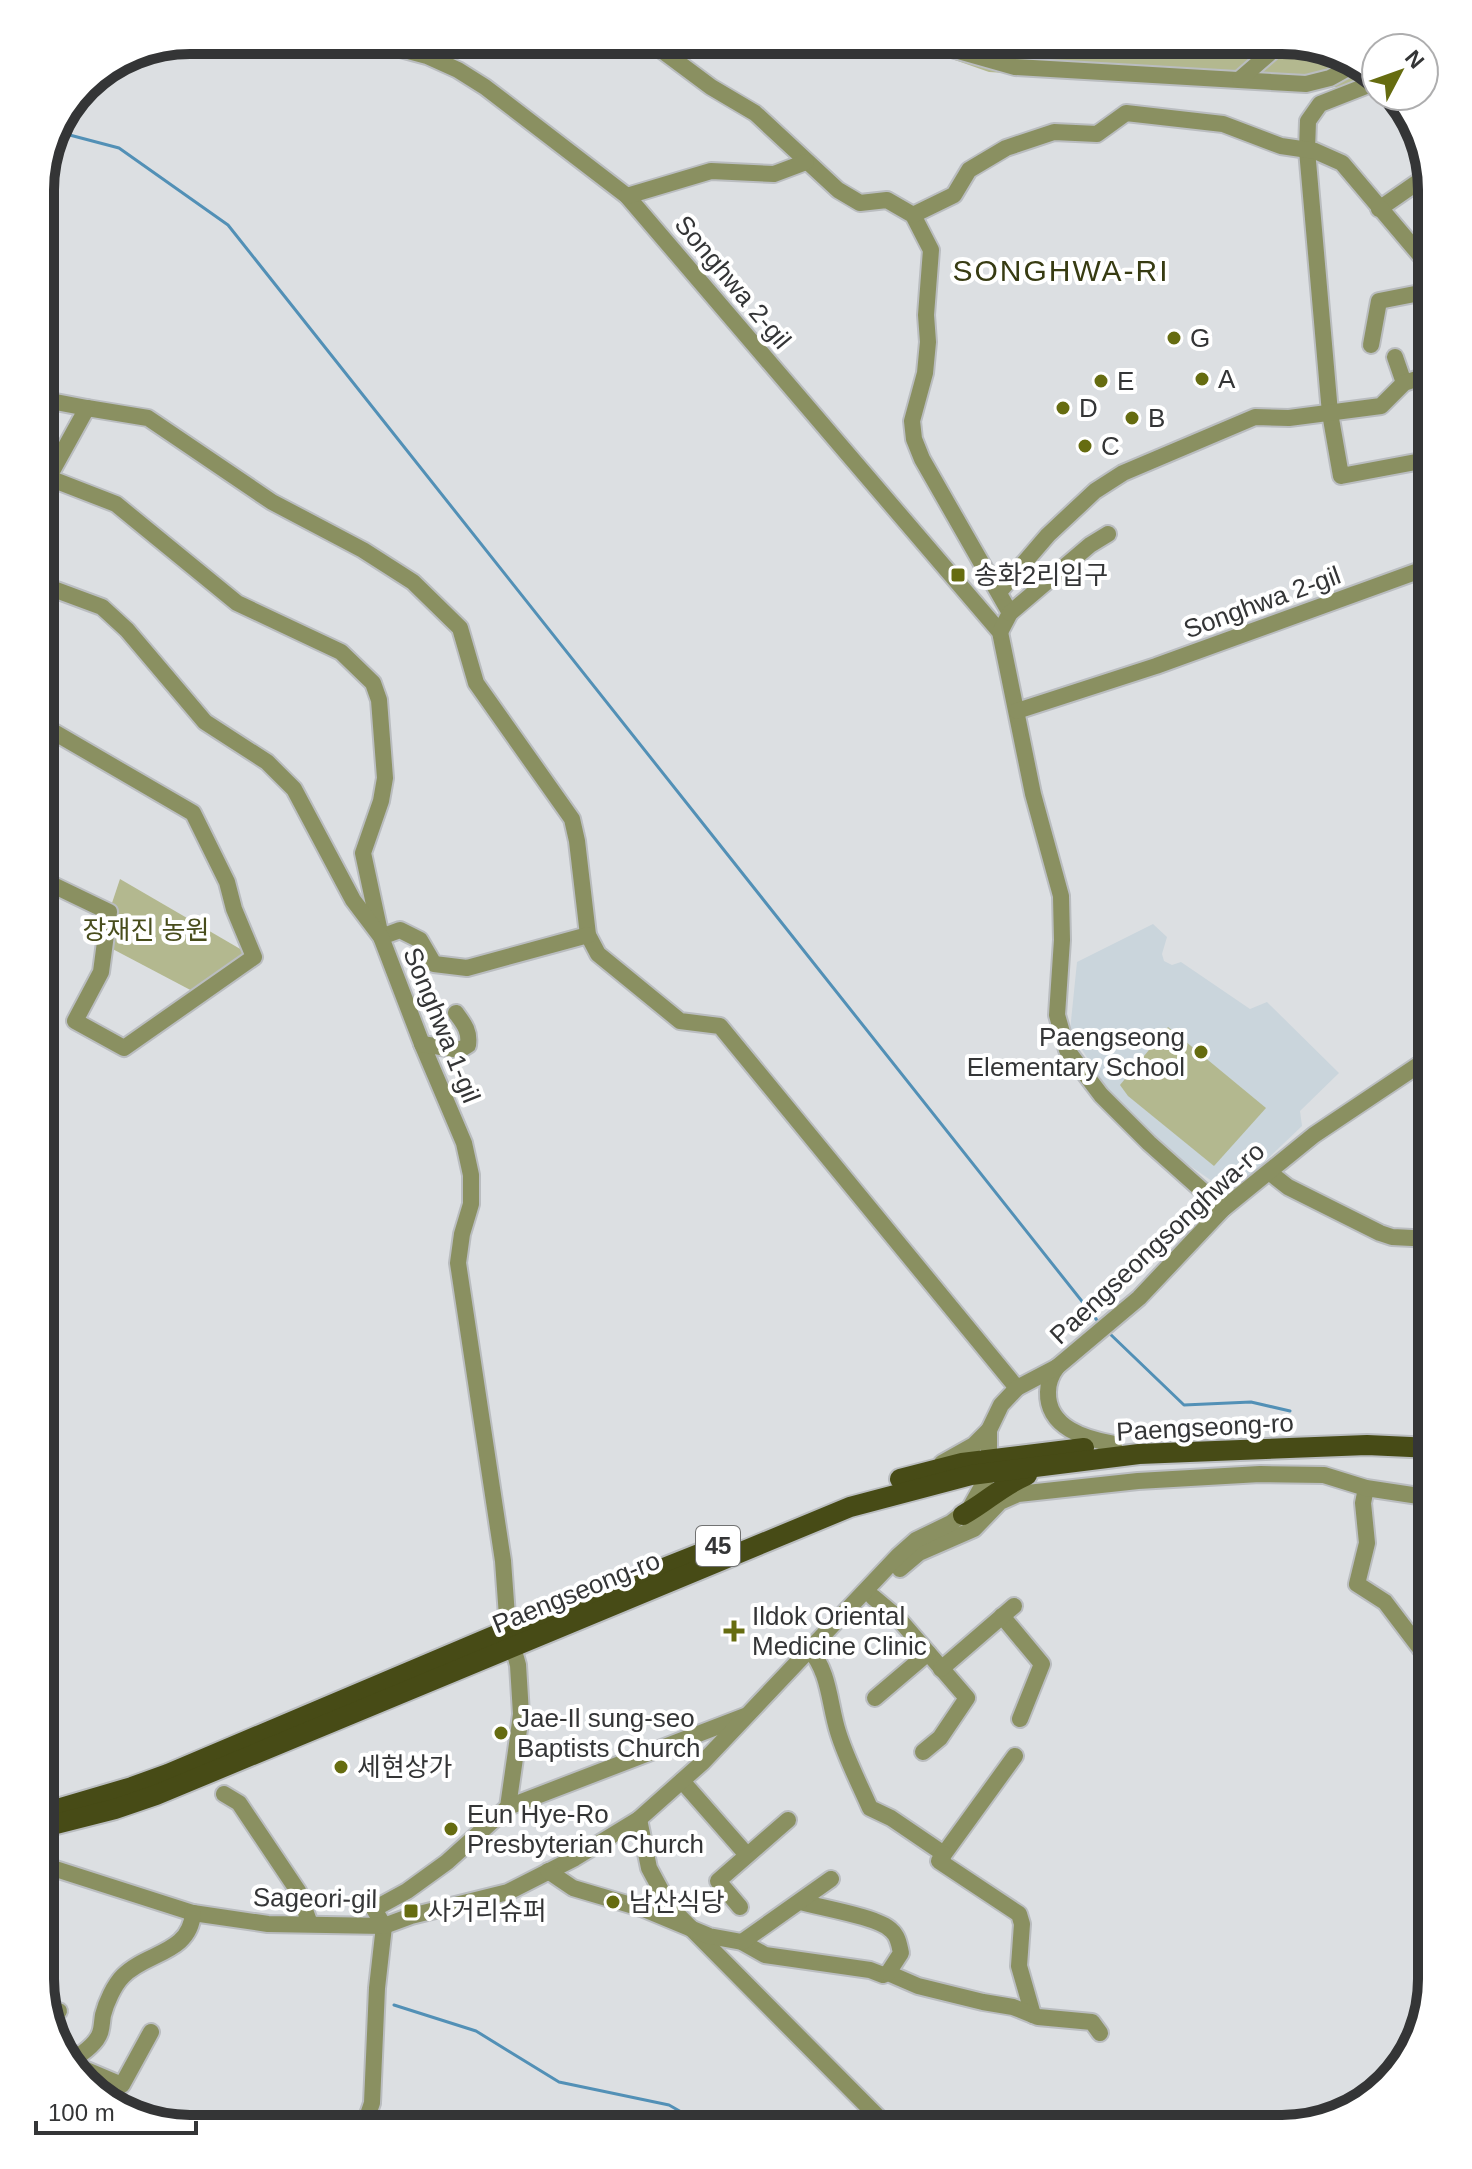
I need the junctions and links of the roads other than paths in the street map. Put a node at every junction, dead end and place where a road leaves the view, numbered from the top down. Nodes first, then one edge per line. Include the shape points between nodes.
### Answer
1 (420, 54) edge
2 (667, 54) edge
3 (969, 54) edge
4 (1269, 54) edge
5 (1345, 70) edge
6 (1240, 79) junction
7 (1360, 88) edge
8 (1307, 150) junction
9 (806, 162) junction
10 (1418, 182) edge
11 (627, 196) junction
12 (1379, 209) junction
13 (913, 215) junction
14 (1418, 253) edge
15 (1418, 299) edge
16 (1371, 345) dead end
17 (1395, 357) dead end
18 (1418, 378) edge
19 (1404, 383) junction
20 (54, 402) edge
21 (87, 408) junction
22 (1330, 413) junction
23 (1418, 462) edge
24 (54, 468) edge
25 (54, 488) edge
26 (1108, 534) dead end
27 (1418, 571) edge
28 (54, 589) edge
29 (999, 592) junction
30 (1010, 613) junction
31 (1000, 632) junction
32 (1017, 711) junction
33 (54, 732) edge
34 (54, 886) edge
35 (588, 935) junction
36 (381, 937) junction
37 (456, 1013) dead end
38 (422, 1044) junction
39 (1418, 1065) edge
40 (1269, 1172) junction
41 (1223, 1209) junction
42 (1418, 1238) edge
43 (1057, 1367) junction
44 (1017, 1388) junction
45 (989, 1430) junction
46 (1418, 1436) edge
47 (1114, 1444) junction
48 (1418, 1447) edge
49 (1139, 1454) junction
50 (988, 1466) junction
51 (1048, 1467) junction
52 (930, 1470) junction
53 (1138, 1481) junction
54 (1366, 1488) junction
55 (1418, 1496) edge
56 (963, 1515) junction
57 (873, 1597) junction
58 (510, 1638) junction
59 (1418, 1646) edge
60 (813, 1653) junction
61 (928, 1653) junction
62 (941, 1669) junction
63 (875, 1698) dead end
64 (748, 1715) junction
65 (1020, 1719) dead end
66 (923, 1752) dead end
67 (1015, 1756) dead end
68 (682, 1781) junction
69 (224, 1794) dead end
70 (508, 1807) junction
71 (54, 1814) edge
72 (639, 1819) junction
73 (788, 1820) dead end
74 (944, 1854) junction
75 (747, 1855) junction
76 (54, 1868) edge
77 (548, 1871) junction
78 (831, 1879) dead end
79 (801, 1902) junction
80 (740, 1907) dead end
81 (193, 1913) junction
82 (310, 1924) junction
83 (384, 1926) junction
84 (688, 1926) junction
85 (742, 1942) junction
86 (888, 1973) junction
87 (1033, 2015) junction
88 (151, 2032) dead end
89 (1100, 2033) dead end
90 (78, 2055) edge
91 (91, 2071) edge
92 (368, 2115) edge
93 (876, 2115) edge

1 - 11 street, Songhwa 2-gil via 485,87
2 - 9 street via 755,113
3 - 6 street via 1015,67
4 - 6 street
5 - 6 street via 1306,84
7 - 8 street via 1320,104 1308,121
8 - 12 street via 1342,163
8 - 13 street via 1223,124 1126,113 1097,134 1054,132 1006,148 969,170 954,195
8 - 22 street
9 - 11 street via 774,174 711,171
9 - 13 street via 860,203 887,200
10 - 12 street
11 - 31 street, Songhwa 2-gil
12 - 14 street
13 - 29 street via 931,250 928,342 912,421 914,439
15 - 16 street via 1379,301
17 - 19 street
18 - 19 street
19 - 22 street via 1381,406
20 - 21 street
21 - 24 street
21 - 35 street via 148,418 272,502 413,582 460,628 476,683 572,819
22 - 23 street via 1341,476
22 - 29 street via 1255,417 1123,473 1048,535
25 - 36 street via 116,504 237,603 341,652 373,683 385,778 363,863
26 - 30 street
27 - 32 street, Songhwa 2-gil
28 - 36 street, Songhwa 1-gil via 102,607 205,722 282,774 353,900
29 - 30 street
30 - 31 street
31 - 32 street, Songhwa 2-gil
32 - 41 street, Songhwa 2-gil via 1061,896 1057,1015 1067,1050 1101,1095
33 - 34 street via 193,813 227,882 254,957 124,1048 75,1021 101,972 109,912
35 - 36 street via 467,968 434,964 420,940 400,930
35 - 44 street via 598,954 680,1021 720,1026
36 - 38 street, Songhwa 1-gil
37 - 38 street via 469,1036 468,1045 460,1050
38 - 58 street, Songhwa 1-gil via 464,1143 471,1175 471,1204 458,1263
39 - 40 street, Paengseongsonghwa-ro
40 - 41 street, Paengseongsonghwa-ro
40 - 42 street via 1380,1233
41 - 43 street, Paengseongsonghwa-ro via 1139,1298
43 - 44 street, Paengseongsonghwa-ro
43 - 47 street via 1048,1391 1053,1414 1074,1432
44 - 45 street, Paengseongsonghwa-ro
45 - 50 street
45 - 52 street
46 - 47 main road, Paengseong-ro / 45
47 - 50 main road, Paengseong-ro / 45
48 - 49 main road, Paengseong-ro / 45
49 - 51 main road, Paengseong-ro / 45
49 - 53 street
50 - 51 main road, Paengseong-ro / 45
50 - 52 main road, Paengseong-ro / 45
50 - 56 street via 976,1501
50 - 58 main road, Paengseong-ro / 45 via 850,1507
51 - 56 main road via 1010,1482
52 - 58 main road, Paengseong-ro / 45 via 800,1514
53 - 54 street via 1324,1475
53 - 57 street via 1006,1498 974,1529 919,1553
54 - 55 street
54 - 59 street via 1367,1543 1357,1584 1385,1602
56 - 60 street, Sageori-gil via 916,1540
57 - 60 street
57 - 61 street
58 - 70 street, Songhwa 1-gil via 518,1665 521,1714
58 - 71 main road, Paengseong-ro / 45 via 168,1774
60 - 64 street, Sageori-gil
60 - 74 street via 870,1808
61 - 62 street
61 - 63 street
62 - 65 street via 1008,1611 1042,1664
62 - 66 street via 967,1698 940,1738
64 - 68 street, Sageori-gil
64 - 70 street
67 - 74 street
68 - 72 street, Sageori-gil
68 - 75 street
69 - 82 street via 239,1803 298,1891
70 - 83 street via 447,1862 374,1909
72 - 77 street, Sageori-gil
72 - 84 street via 649,1868 670,1907
73 - 75 street
74 - 87 street via 939,1861 1019,1914 1019,1966
75 - 80 street via 718,1881
76 - 81 street, Sageori-gil
77 - 83 street, Sageori-gil via 508,1892
77 - 84 street via 573,1888
78 - 79 street
79 - 85 street
79 - 86 street via 891,1929 901,1953
81 - 82 street, Sageori-gil
81 - 90 street via 193,1924 173,1948 124,1975 104,2010 100,2034
82 - 83 street, Sageori-gil
83 - 92 street
84 - 85 street
84 - 93 street
85 - 86 street via 765,1955
86 - 87 street via 918,1986
87 - 89 street via 1092,2022
88 - 91 street via 122,2085

